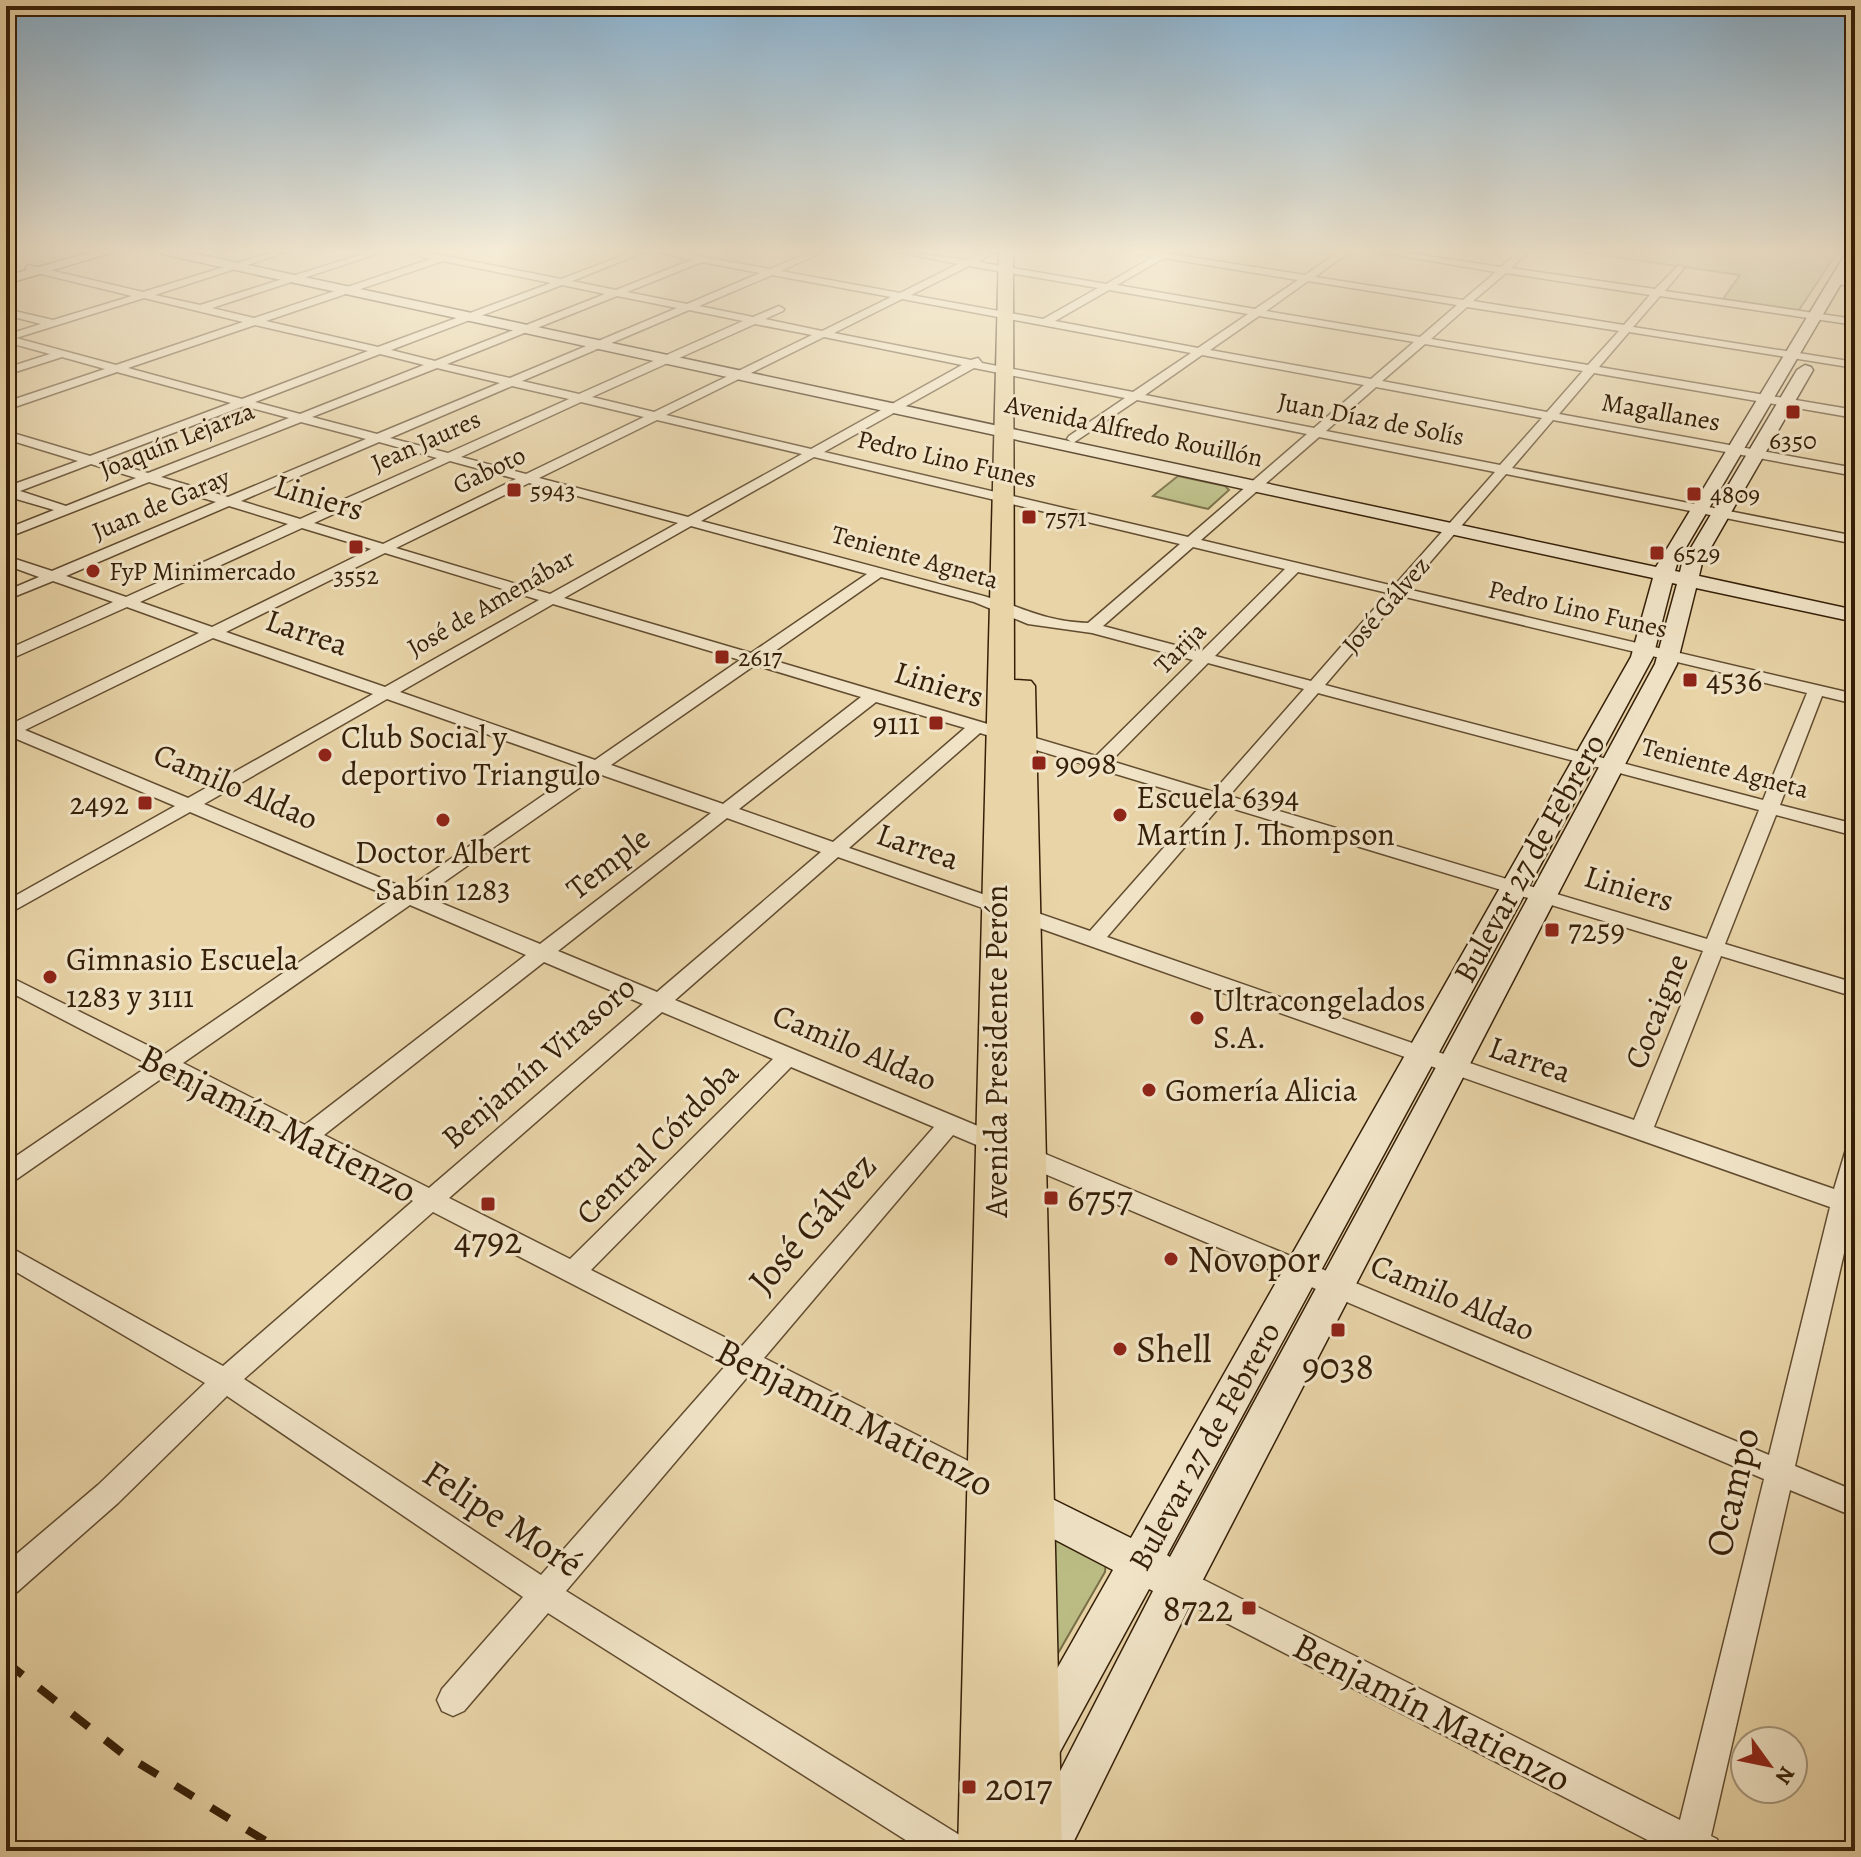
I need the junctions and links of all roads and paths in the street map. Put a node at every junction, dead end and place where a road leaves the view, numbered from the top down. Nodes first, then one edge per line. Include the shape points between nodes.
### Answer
1 (6, 338) edge
2 (210, 338) edge
3 (325, 338) edge
4 (412, 338) edge
5 (500, 338) edge
6 (583, 338) edge
7 (613, 338) edge
8 (715, 338) edge
9 (813, 338) edge
10 (846, 338) edge
11 (1007, 338) edge
12 (1011, 338) edge
13 (1123, 338) edge
14 (1220, 338) edge
15 (1408, 338) edge
16 (1425, 338) edge
17 (1618, 338) edge
18 (1681, 338) edge
19 (1803, 338) edge
20 (1823, 338) edge
21 (1422, 340) junction
22 (603, 342) junction
23 (1818, 347) junction
24 (379, 350) junction
25 (1005, 350) junction
26 (1200, 352) junction
27 (61, 354) junction
28 (1792, 355) junction
29 (672, 357) junction
30 (434, 363) junction
31 (973, 363) junction
32 (1855, 365) edge
33 (117, 369) junction
34 (1591, 369) junction
35 (1011, 371) junction
36 (6, 372) edge
37 (743, 372) junction
38 (510, 381) junction
39 (1373, 383) junction
40 (1136, 396) junction
41 (580, 398) junction
42 (1766, 399) junction
43 (242, 402) junction
44 (1786, 403) junction
45 (898, 405) junction
46 (6, 406) edge
47 (1855, 414) edge
48 (655, 415) junction
49 (1551, 416) junction
50 (299, 417) junction
51 (1011, 429) junction
52 (1317, 432) junction
53 (6, 435) edge
54 (378, 438) junction
55 (1073, 439) junction
56 (1735, 450) junction
57 (813, 452) junction
58 (1757, 454) junction
59 (448, 457) junction
60 (90, 460) junction
61 (1504, 470) junction
62 (1855, 472) edge
63 (148, 477) junction
64 (526, 478) junction
65 (1258, 484) junction
66 (6, 491) edge
67 (1011, 499) junction
68 (230, 501) junction
69 (1700, 509) junction
70 (66, 510) junction
71 (1722, 514) junction
72 (689, 521) junction
73 (301, 523) junction
74 (1454, 527) junction
75 (6, 534) edge
76 (1855, 540) edge
77 (1190, 542) junction
78 (383, 548) junction
79 (6, 560) edge
80 (1295, 567) junction
81 (1665, 571) junction
82 (879, 572) junction
83 (53, 576) junction
84 (1687, 576) junction
85 (1398, 591) junction
86 (6, 596) edge
87 (551, 599) junction
88 (126, 602) junction
89 (1855, 607) edge
90 (1011, 614) junction
91 (1855, 616) edge
92 (1092, 628) junction
93 (212, 632) junction
94 (1644, 649) junction
95 (1670, 655) junction
96 (6, 656) edge
97 (1204, 657) junction
98 (752, 659) junction
99 (1315, 687) junction
100 (1816, 690) junction
101 (385, 693) junction
102 (873, 696) junction
103 (1855, 699) edge
104 (8, 730) edge
105 (1000, 734) junction
106 (1584, 758) junction
107 (1099, 763) junction
108 (1612, 765) junction
109 (595, 768) junction
110 (1218, 799) junction
111 (189, 805) junction
112 (1770, 807) junction
113 (723, 812) junction
114 (1855, 830) edge
115 (835, 851) junction
116 (1513, 886) junction
117 (1546, 895) junction
118 (408, 897) junction
119 (6, 909) edge
120 (1011, 913) junction
121 (1093, 941) junction
122 (1715, 946) junction
123 (541, 953) junction
124 (6, 982) edge
125 (1855, 990) edge
126 (660, 1003) junction
127 (1421, 1055) junction
128 (788, 1057) junction
129 (165, 1065) junction
130 (1453, 1066) junction
131 (949, 1125) junction
132 (1641, 1132) junction
133 (305, 1137) junction
134 (1012, 1152) junction
135 (1855, 1152) edge
136 (6, 1175) edge
137 (432, 1202) junction
138 (1849, 1204) edge
139 (6, 1254) edge
140 (572, 1273) junction
141 (1318, 1280) junction
142 (745, 1361) junction
143 (225, 1381) junction
144 (1780, 1472) junction
145 (1012, 1497) junction
146 (1855, 1504) edge
147 (1138, 1563) junction
148 (6, 1582) edge
149 (1179, 1583) junction
150 (544, 1594) junction
151 (453, 1700) dead end
152 (1034, 1754) junction
153 (990, 1849) edge
154 (1696, 1849) edge
155 (1043, 1851) edge

1 - 27 street, Teniente Agneta
2 - 33 street
3 - 24 street, Pedro Lino Funes
4 - 24 street
5 - 30 street, Joaquín Lejarza
6 - 22 main road, Avenida Alfredo Rouillón
7 - 22 street, Juan de Garay
8 - 29 street, Jean Jaures
9 - 37 street, Gaboto
10 - 31 street, Juan Díaz de Solís
11 - 25 main road, Avenida Presidente Perón
12 - 35 main road, Avenida Presidente Perón
13 - 26 street, Magallanes
14 - 26 street
15 - 21 street
16 - 21 street
17 - 34 street, José Gálvez
18 - 28 street
19 - 28 main road, Bulevar 27 de Febrero
20 - 23 main road, Bulevar 27 de Febrero
21 - 34 street
21 - 39 street
22 - 29 main road, Avenida Alfredo Rouillón
22 - 38 street, Juan de Garay
23 - 28 street
23 - 32 street
23 - 44 main road, Bulevar 27 de Febrero
24 - 30 street, Pedro Lino Funes
24 - 43 street
25 - 31 street, José de Amenábar
25 - 35 main road, Avenida Presidente Perón
26 - 39 street, Magallanes
26 - 40 street
27 - 33 street, Teniente Agneta
27 - 36 street
28 - 42 main road, Bulevar 27 de Febrero
29 - 37 main road, Avenida Alfredo Rouillón
29 - 41 street, Jean Jaures
30 - 38 street, Pedro Lino Funes
30 - 50 street, Joaquín Lejarza
31 - 35 street, Juan Díaz de Solís
31 - 45 street, José de Amenábar
33 - 43 street, Teniente Agneta
33 - 46 street
34 - 42 street
34 - 49 street, José Gálvez
35 - 40 street, Juan Díaz de Solís
35 - 51 main road, Avenida Presidente Perón
37 - 45 main road, Avenida Alfredo Rouillón
37 - 48 street, Gaboto
38 - 41 street, Pedro Lino Funes
38 - 54 street, Juan de Garay
39 - 49 street, Magallanes
39 - 52 street
40 - 52 street, Juan Díaz de Solís
40 - 55 street
41 - 48 street, Pedro Lino Funes
41 - 59 street, Jean Jaures
42 - 44 street
42 - 56 main road, Bulevar 27 de Febrero
43 - 50 street, Teniente Agneta
43 - 60 street
44 - 47 street
44 - 58 main road, Bulevar 27 de Febrero
45 - 51 main road, Avenida Alfredo Rouillón
45 - 57 street, José de Amenábar
48 - 57 street, Pedro Lino Funes
48 - 64 street, Gaboto
49 - 56 street, Magallanes
49 - 61 street, José Gálvez
50 - 54 street, Teniente Agneta
50 - 63 street, Joaquín Lejarza
51 - 55 main road, Avenida Alfredo Rouillón
51 - 65 main road, Avenida Alfredo Rouillón
51 - 67 main road, Avenida Presidente Perón
52 - 61 street, Juan Díaz de Solís
52 - 65 street
53 - 60 street, Liniers
54 - 59 street, Teniente Agneta
54 - 68 street, Juan de Garay
55 - 65 main road, Avenida Alfredo Rouillón
56 - 58 street, Magallanes
56 - 69 main road, Bulevar 27 de Febrero
57 - 67 street, Pedro Lino Funes
57 - 72 street, José de Amenábar
58 - 62 street, Magallanes
58 - 71 main road, Bulevar 27 de Febrero
59 - 64 street, Teniente Agneta
59 - 73 street, Jean Jaures
60 - 63 street, Liniers
60 - 66 street
61 - 69 street, Juan Díaz de Solís
61 - 74 street, José Gálvez
63 - 68 street, Liniers
63 - 70 street, Joaquín Lejarza
64 - 72 street, Teniente Agneta
64 - 78 street, Gaboto
65 - 74 main road, Avenida Alfredo Rouillón
65 - 77 street
66 - 70 street
67 - 77 street, Pedro Lino Funes
67 - 90 main road, Avenida Presidente Perón
68 - 73 street, Liniers
68 - 83 street, Juan de Garay
69 - 71 street, Juan Díaz de Solís
69 - 81 main road, Bulevar 27 de Febrero
70 - 75 street, Joaquín Lejarza
71 - 76 street, Juan Díaz de Solís
71 - 84 main road, Bulevar 27 de Febrero
72 - 82 street, Teniente Agneta
72 - 87 street, José de Amenábar
73 - 78 street, Liniers
73 - 88 street, Jean Jaures
74 - 81 main road, Avenida Alfredo Rouillón
74 - 85 street, José Gálvez
77 - 80 street, Pedro Lino Funes
77 - 92 street
78 - 87 street, Liniers
78 - 93 street, Gaboto
79 - 83 street, Larrea
80 - 85 street, Pedro Lino Funes
80 - 97 street, Tarija
81 - 84 main road, Avenida Alfredo Rouillón
81 - 94 main road, Bulevar 27 de Febrero
82 - 90 street, Teniente Agneta via 979,599
82 - 98 street
83 - 86 street, Juan de Garay
83 - 88 street, Larrea
84 - 89 main road, Avenida Alfredo Rouillón
84 - 91 main road, Avenida Alfredo Rouillón
84 - 95 main road, Bulevar 27 de Febrero
85 - 94 street, Pedro Lino Funes
85 - 99 street, José Gálvez
87 - 98 street, Liniers
87 - 101 street, José de Amenábar
88 - 93 street, Larrea
88 - 96 street, Jean Jaures
90 - 92 street, Teniente Agneta via 1054,627
90 - 105 main road, Avenida Presidente Perón
92 - 97 street, Teniente Agneta
93 - 101 street, Larrea
93 - 104 street, Gaboto
94 - 95 street, Pedro Lino Funes
94 - 106 main road, Bulevar 27 de Febrero
95 - 100 street, Pedro Lino Funes
95 - 108 main road, Bulevar 27 de Febrero
97 - 99 street, Teniente Agneta
97 - 107 street, Tarija
98 - 102 street, Liniers
98 - 109 street
99 - 106 street, Teniente Agneta
99 - 110 street, José Gálvez
100 - 103 street, Pedro Lino Funes
100 - 112 street, Cocaigne
101 - 109 street, Larrea
101 - 111 street, José de Amenábar
102 - 105 street, Liniers
102 - 113 street, Temple
104 - 111 street, Camilo Aldao
105 - 107 street, Liniers
105 - 115 street, Benjamín Virasoro
105 - 120 main road, Avenida Presidente Perón
106 - 108 street, Teniente Agneta
106 - 116 main road, Bulevar 27 de Febrero
107 - 110 street, Liniers
108 - 112 street, Teniente Agneta
108 - 117 main road, Bulevar 27 de Febrero
109 - 113 street, Larrea
109 - 118 street
110 - 116 street, Liniers
110 - 121 street, José Gálvez
111 - 118 street, Camilo Aldao
111 - 119 street, José de Amenábar
112 - 114 street, Teniente Agneta
112 - 122 street, Cocaigne
113 - 115 street, Larrea
113 - 123 street, Temple
115 - 120 street, Larrea
115 - 126 street, Benjamín Virasoro
116 - 117 street, Liniers
116 - 127 main road, Bulevar 27 de Febrero
117 - 122 street, Liniers
117 - 130 main road, Bulevar 27 de Febrero
118 - 123 street, Camilo Aldao
118 - 129 street
120 - 121 street, Larrea
120 - 134 main road, Avenida Presidente Perón
121 - 127 street, Larrea
122 - 125 street, Liniers
122 - 132 street, Cocaigne
123 - 126 street, Camilo Aldao
123 - 133 street, Temple
124 - 129 street, Benjamín Matienzo
126 - 128 street, Camilo Aldao
126 - 137 street, Benjamín Virasoro
127 - 130 street, Larrea
127 - 141 main road, Bulevar 27 de Febrero
128 - 131 street, Camilo Aldao
128 - 140 street, Central Córdoba
129 - 133 street, Benjamín Matienzo
129 - 136 street
130 - 132 street, Larrea
130 - 141 main road, Bulevar 27 de Febrero
131 - 134 street, Camilo Aldao
131 - 142 street, José Gálvez
132 - 138 street, Larrea
133 - 137 street, Benjamín Matienzo
134 - 141 street, Camilo Aldao
134 - 145 main road, Avenida Presidente Perón
135 - 138 street, Ocampo
137 - 140 street, Benjamín Matienzo
137 - 143 street, Benjamín Virasoro
138 - 144 street, Ocampo
139 - 143 street, Felipe Moré
140 - 142 street, Benjamín Matienzo
141 - 144 street, Camilo Aldao
141 - 147 main road, Bulevar 27 de Febrero
141 - 149 main road, Bulevar 27 de Febrero
142 - 145 street, Benjamín Matienzo
142 - 150 street, José Gálvez
143 - 148 street, Benjamín Virasoro via 108,1494
143 - 150 street, Felipe Moré
144 - 146 street, Camilo Aldao
144 - 154 street, Ocampo
145 - 147 main road, Benjamín Matienzo
145 - 152 main road, Avenida Presidente Perón
145 - 153 main road, Avenida Presidente Perón
147 - 149 main road, Benjamín Matienzo
147 - 152 main road, Bulevar 27 de Febrero
149 - 154 street, Benjamín Matienzo
149 - 155 main road, Bulevar 27 de Febrero
150 - 151 street, José Gálvez
150 - 153 street, Felipe Moré
152 - 153 main road, Avenida Presidente Perón

